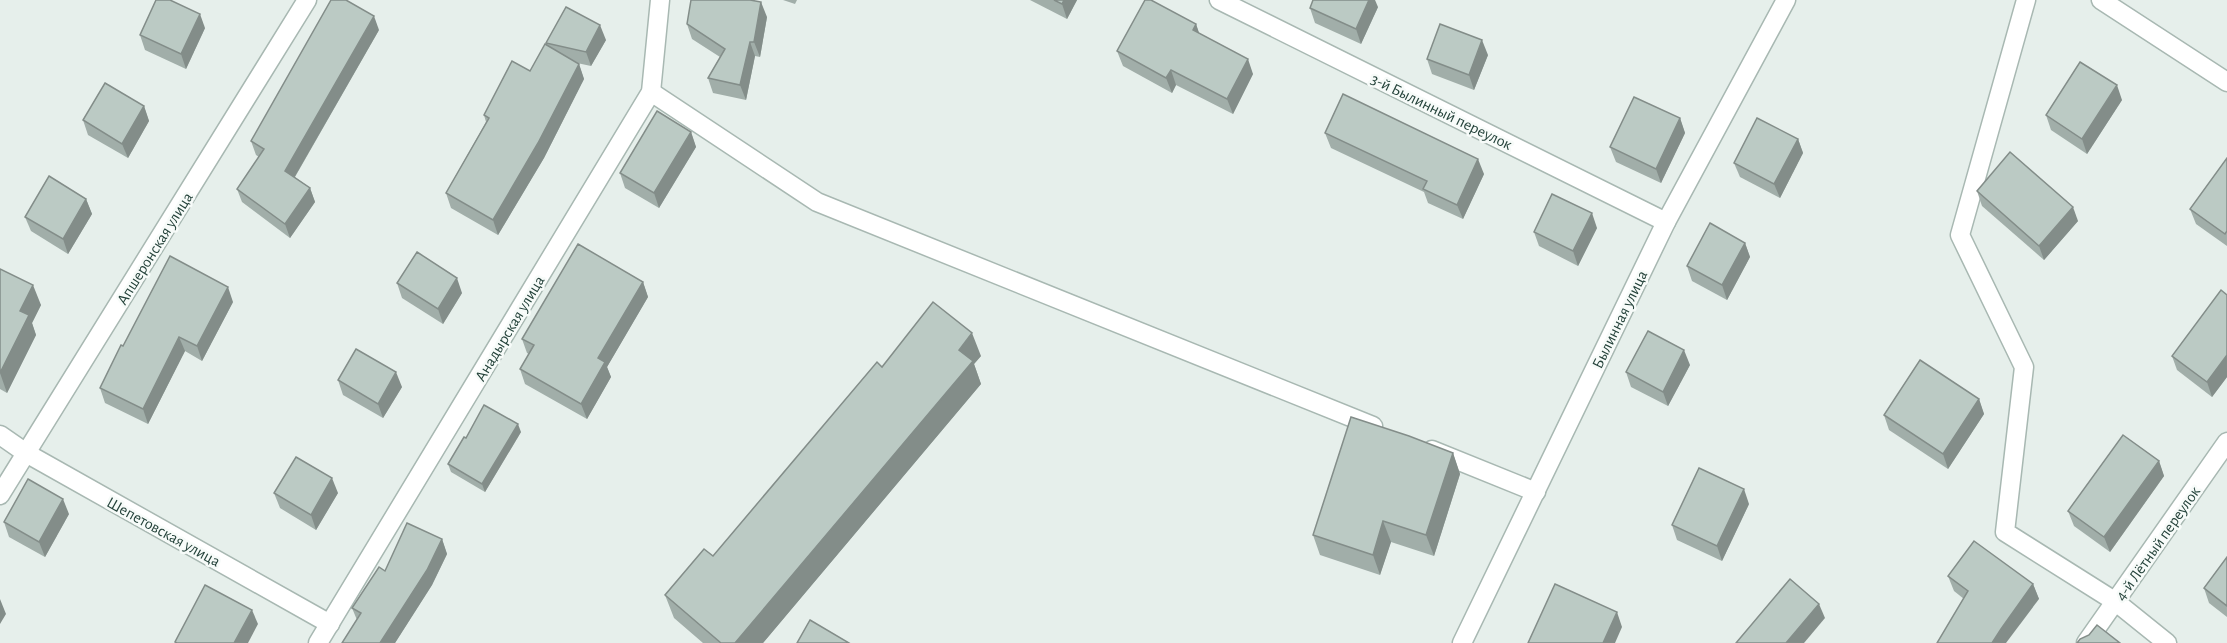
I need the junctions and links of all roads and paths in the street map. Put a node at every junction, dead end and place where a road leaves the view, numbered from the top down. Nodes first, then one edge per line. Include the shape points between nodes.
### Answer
1 (308, 0) edge
2 (660, 0) edge
3 (1219, 0) edge
4 (1786, 0) edge
5 (2026, 0) edge
6 (2101, 0) edge
7 (2227, 82) edge
8 (651, 92) junction
9 (1666, 222) junction
10 (1392, 434) edge
11 (0, 435) edge
12 (2227, 442) edge
13 (1414, 443) edge
14 (26, 453) junction
15 (1536, 492) junction
16 (0, 495) edge
17 (2115, 602) junction
18 (330, 624) junction
19 (318, 643) edge
20 (1462, 643) edge
21 (2086, 643) edge
22 (2167, 643) edge

1 - 14 street, Апшеронская улица
2 - 8 street, Анадырская улица
3 - 9 street, 3-й Былинный переулок
4 - 9 street, Былинная улица
5 - 17 street via 1960,235 2024,366 2005,532
6 - 7 street
8 - 10 street via 817,202
8 - 18 street, Анадырская улица
9 - 15 street, Былинная улица
11 - 14 street, Шепетовская улица
12 - 17 street, 4-й Лётный переулок
13 - 15 street
14 - 16 street, Апшеронская улица
14 - 18 street, Шепетовская улица
15 - 20 street, Былинная улица
17 - 21 street, 4-й Лётный переулок
17 - 22 street
18 - 19 street, Анадырская улица

